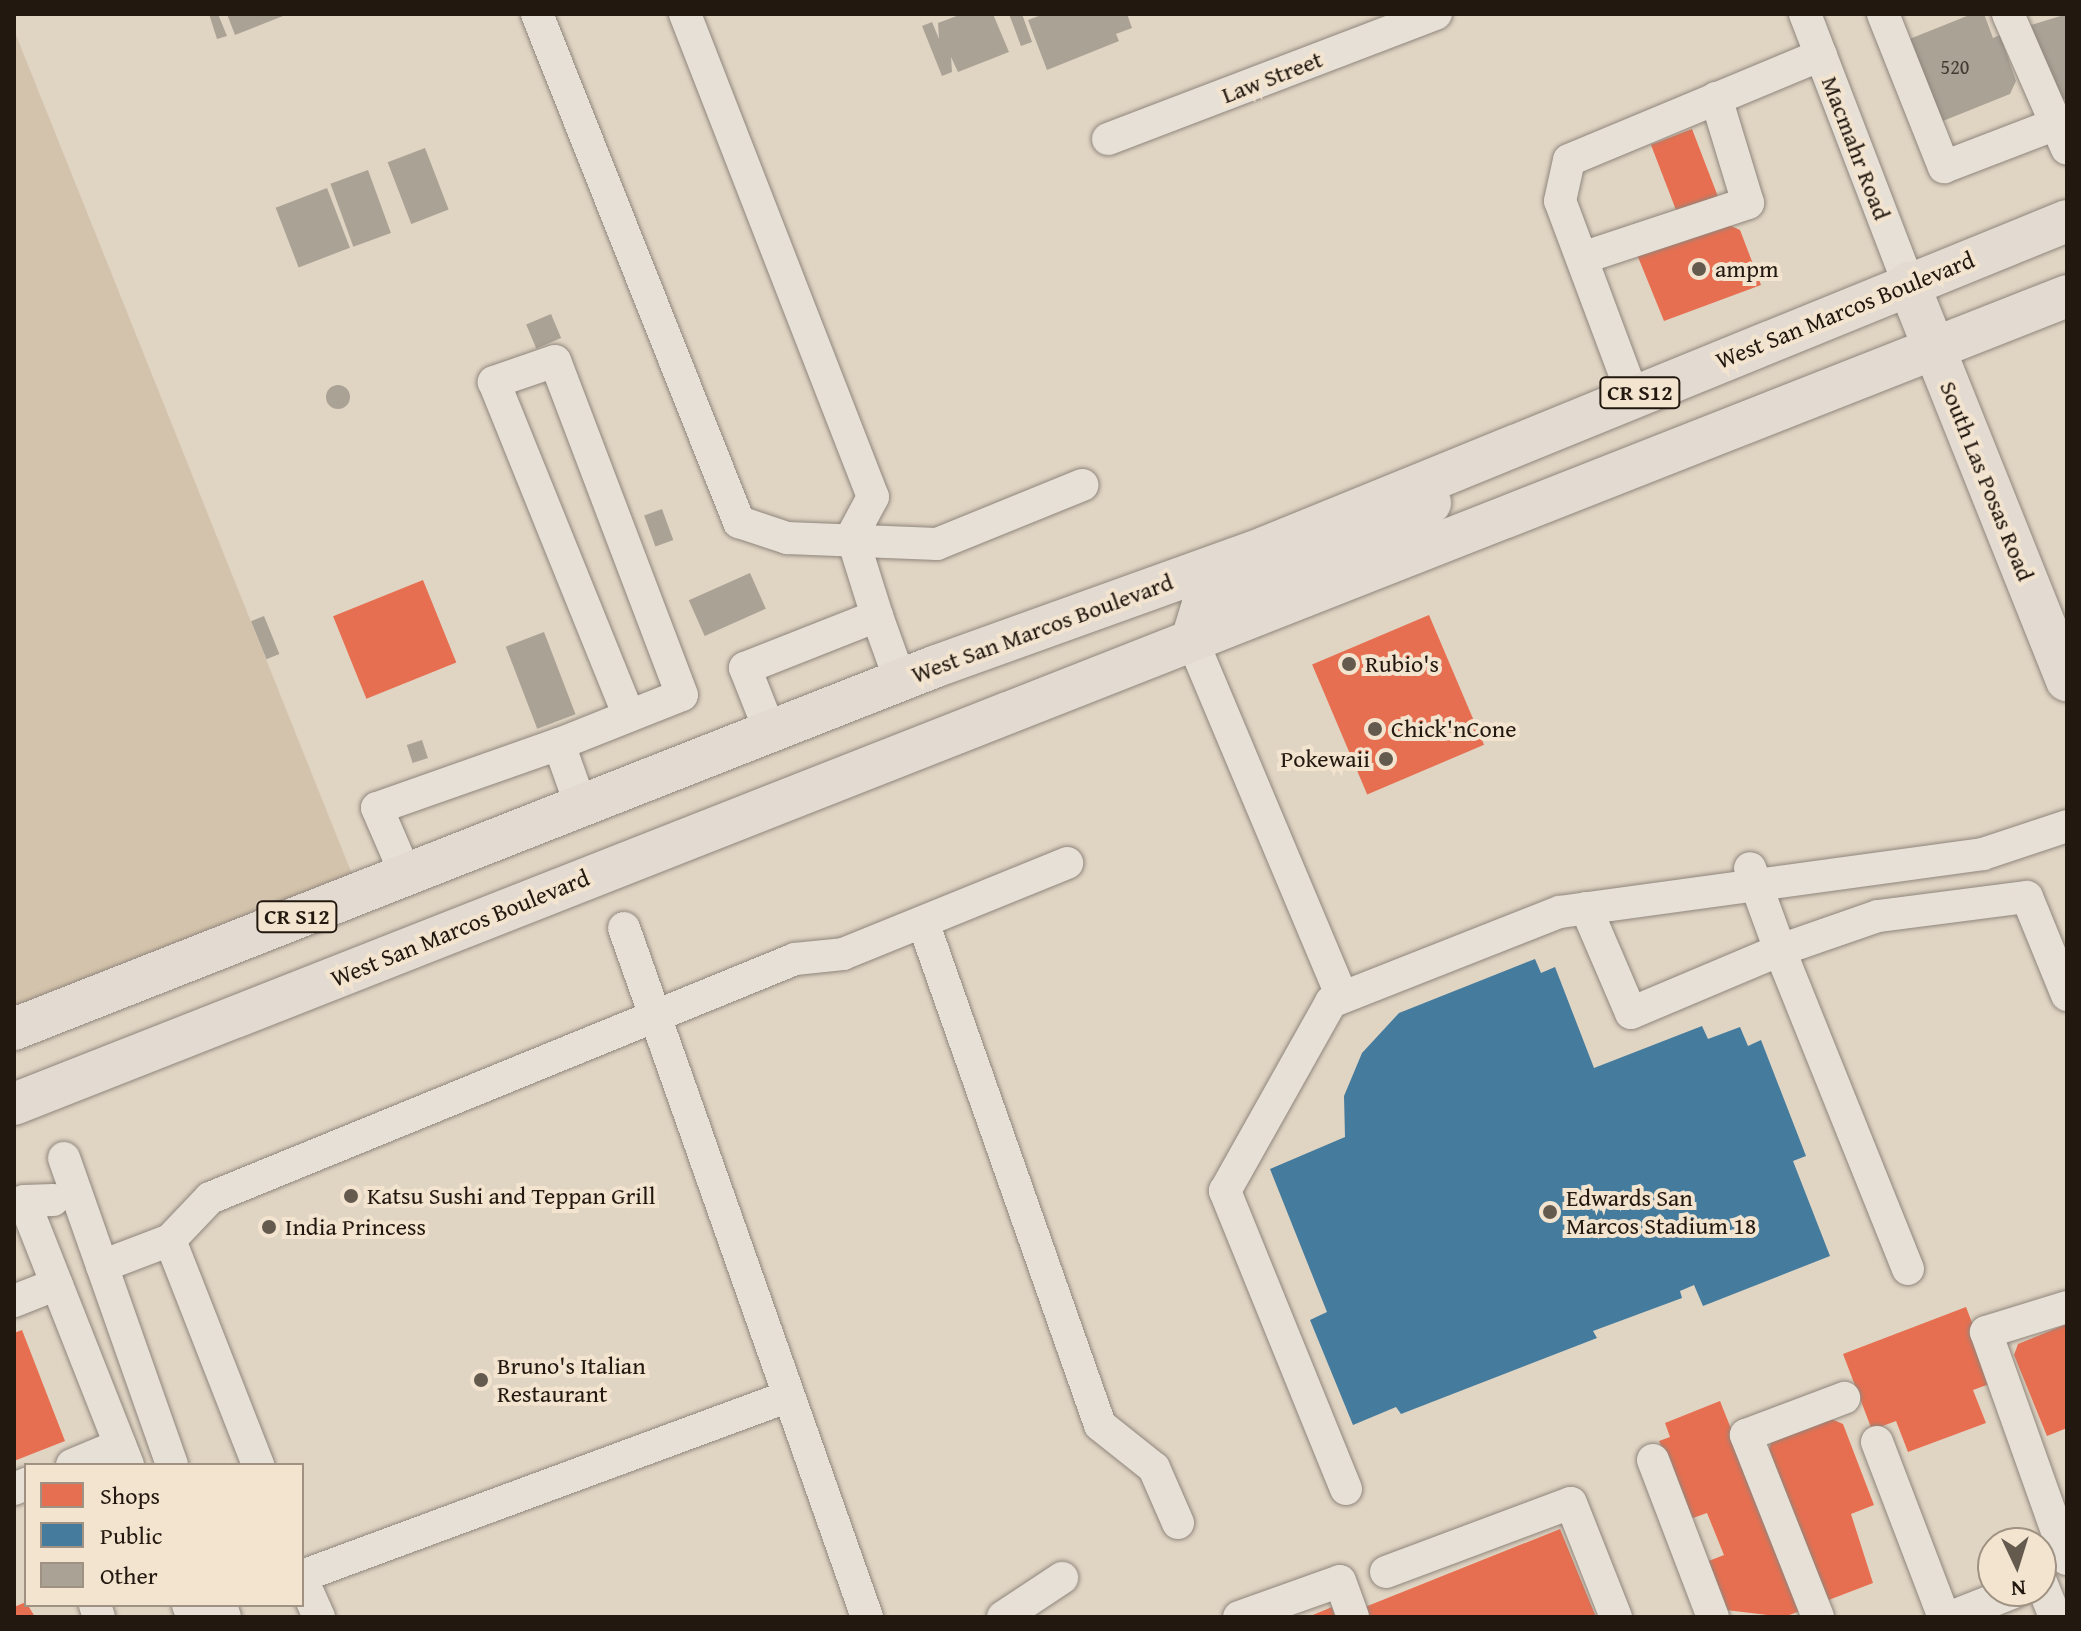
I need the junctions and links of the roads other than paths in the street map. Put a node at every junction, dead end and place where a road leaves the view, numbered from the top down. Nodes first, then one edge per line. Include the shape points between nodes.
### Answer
1 (537, 14) edge
2 (685, 14) edge
3 (1436, 14) edge
4 (1805, 14) edge
5 (1883, 14) edge
6 (2008, 14) edge
7 (1821, 55) junction
8 (1716, 98) junction
9 (2062, 136) edge
10 (1108, 139) dead end
11 (2067, 221) edge
12 (1582, 258) junction
13 (1908, 283) junction
14 (2067, 296) edge
15 (1934, 348) junction
16 (1633, 396) junction
17 (1466, 464) junction
18 (1082, 485) dead end
19 (852, 536) junction
20 (2054, 610) edge
21 (877, 616) junction
22 (1192, 640) junction
23 (900, 680) junction
24 (2067, 680) edge
25 (629, 716) junction
26 (770, 731) junction
27 (559, 744) junction
28 (581, 806) junction
29 (2067, 826) edge
30 (1067, 863) dead end
31 (603, 871) junction
32 (1754, 874) junction
33 (406, 875) junction
34 (1586, 908) junction
35 (923, 922) junction
36 (624, 928) dead end
37 (1780, 950) junction
38 (2067, 995) edge
39 (1342, 997) junction
40 (655, 1017) junction
41 (14, 1029) edge
42 (14, 1104) edge
43 (64, 1158) dead end
44 (31, 1202) edge
45 (170, 1240) junction
46 (102, 1266) junction
47 (1908, 1269) dead end
48 (57, 1284) junction
49 (14, 1301) edge
50 (2067, 1307) edge
51 (789, 1396) junction
52 (1844, 1398) dead end
53 (1877, 1442) dead end
54 (124, 1455) edge
55 (1653, 1460) dead end
56 (82, 1463) edge
57 (171, 1463) edge
58 (257, 1463) edge
59 (1346, 1489) dead end
60 (1178, 1523) dead end
61 (2067, 1559) edge
62 (1386, 1572) dead end
63 (304, 1577) edge
64 (1062, 1578) dead end
65 (304, 1583) edge
66 (1977, 1607) edge
67 (319, 1617) edge
68 (867, 1617) edge
69 (1003, 1617) edge
70 (1239, 1617) edge
71 (1353, 1617) edge
72 (1616, 1617) edge
73 (1713, 1617) edge
74 (1818, 1617) edge
75 (1944, 1617) edge
76 (1951, 1617) edge

1 - 19 street via 739,522 787,538
2 - 19 street via 873,497
3 - 10 street, Law Street
4 - 7 street, Macmahr Road
5 - 9 street via 1944,167
6 - 9 street
7 - 8 street
7 - 13 street, Macmahr Road
8 - 12 street via 1569,160 1560,201
8 - 12 street via 1748,203
11 - 13 main road, West San Marcos Boulevard / CR S12
12 - 16 street
13 - 15 main road, South Las Posas Road
13 - 16 main road, West San Marcos Boulevard / CR S12
14 - 15 main road, West San Marcos Boulevard / CR S12
15 - 20 main road, South Las Posas Road
15 - 22 main road, West San Marcos Boulevard / CR S12
16 - 17 main road, West San Marcos Boulevard / CR S12
17 - 22 main road via 1429,503 1380,532 1203,603
17 - 23 main road, West San Marcos Boulevard / CR S12 via 1264,548
18 - 19 street via 937,544
19 - 21 street
20 - 24 main road, South Las Posas Road
21 - 23 street
21 - 26 street via 745,668
22 - 31 main road, West San Marcos Boulevard / CR S12
22 - 39 street
23 - 26 main road, West San Marcos Boulevard / CR S12
25 - 25 street via 682,695 555,361 494,382
25 - 27 street
26 - 28 main road, West San Marcos Boulevard / CR S12
27 - 28 street
27 - 33 street via 377,808
28 - 31 main road
28 - 33 main road, West San Marcos Boulevard / CR S12
29 - 32 street via 1983,854 1920,852
30 - 35 street
31 - 42 main road, West San Marcos Boulevard / CR S12
32 - 34 street via 1662,887
32 - 37 street
33 - 41 main road, West San Marcos Boulevard / CR S12
34 - 37 street via 1631,1013
34 - 39 street
35 - 40 street via 843,954 795,959
35 - 60 street via 1100,1425 1154,1468
36 - 40 street
37 - 38 street via 1878,916 2027,897
37 - 47 street
39 - 59 street via 1331,1002 1225,1191
40 - 45 street via 210,1198
40 - 51 street
43 - 46 street
44 - 48 street
45 - 46 street
45 - 58 street
46 - 57 street
48 - 49 street
48 - 54 street
50 - 61 street via 1986,1332
51 - 63 street
51 - 68 street
52 - 74 street via 1746,1435
53 - 75 street
54 - 56 street
55 - 73 street
62 - 72 street via 1571,1503
64 - 69 street
65 - 67 street
66 - 76 street
70 - 71 street via 1340,1581

